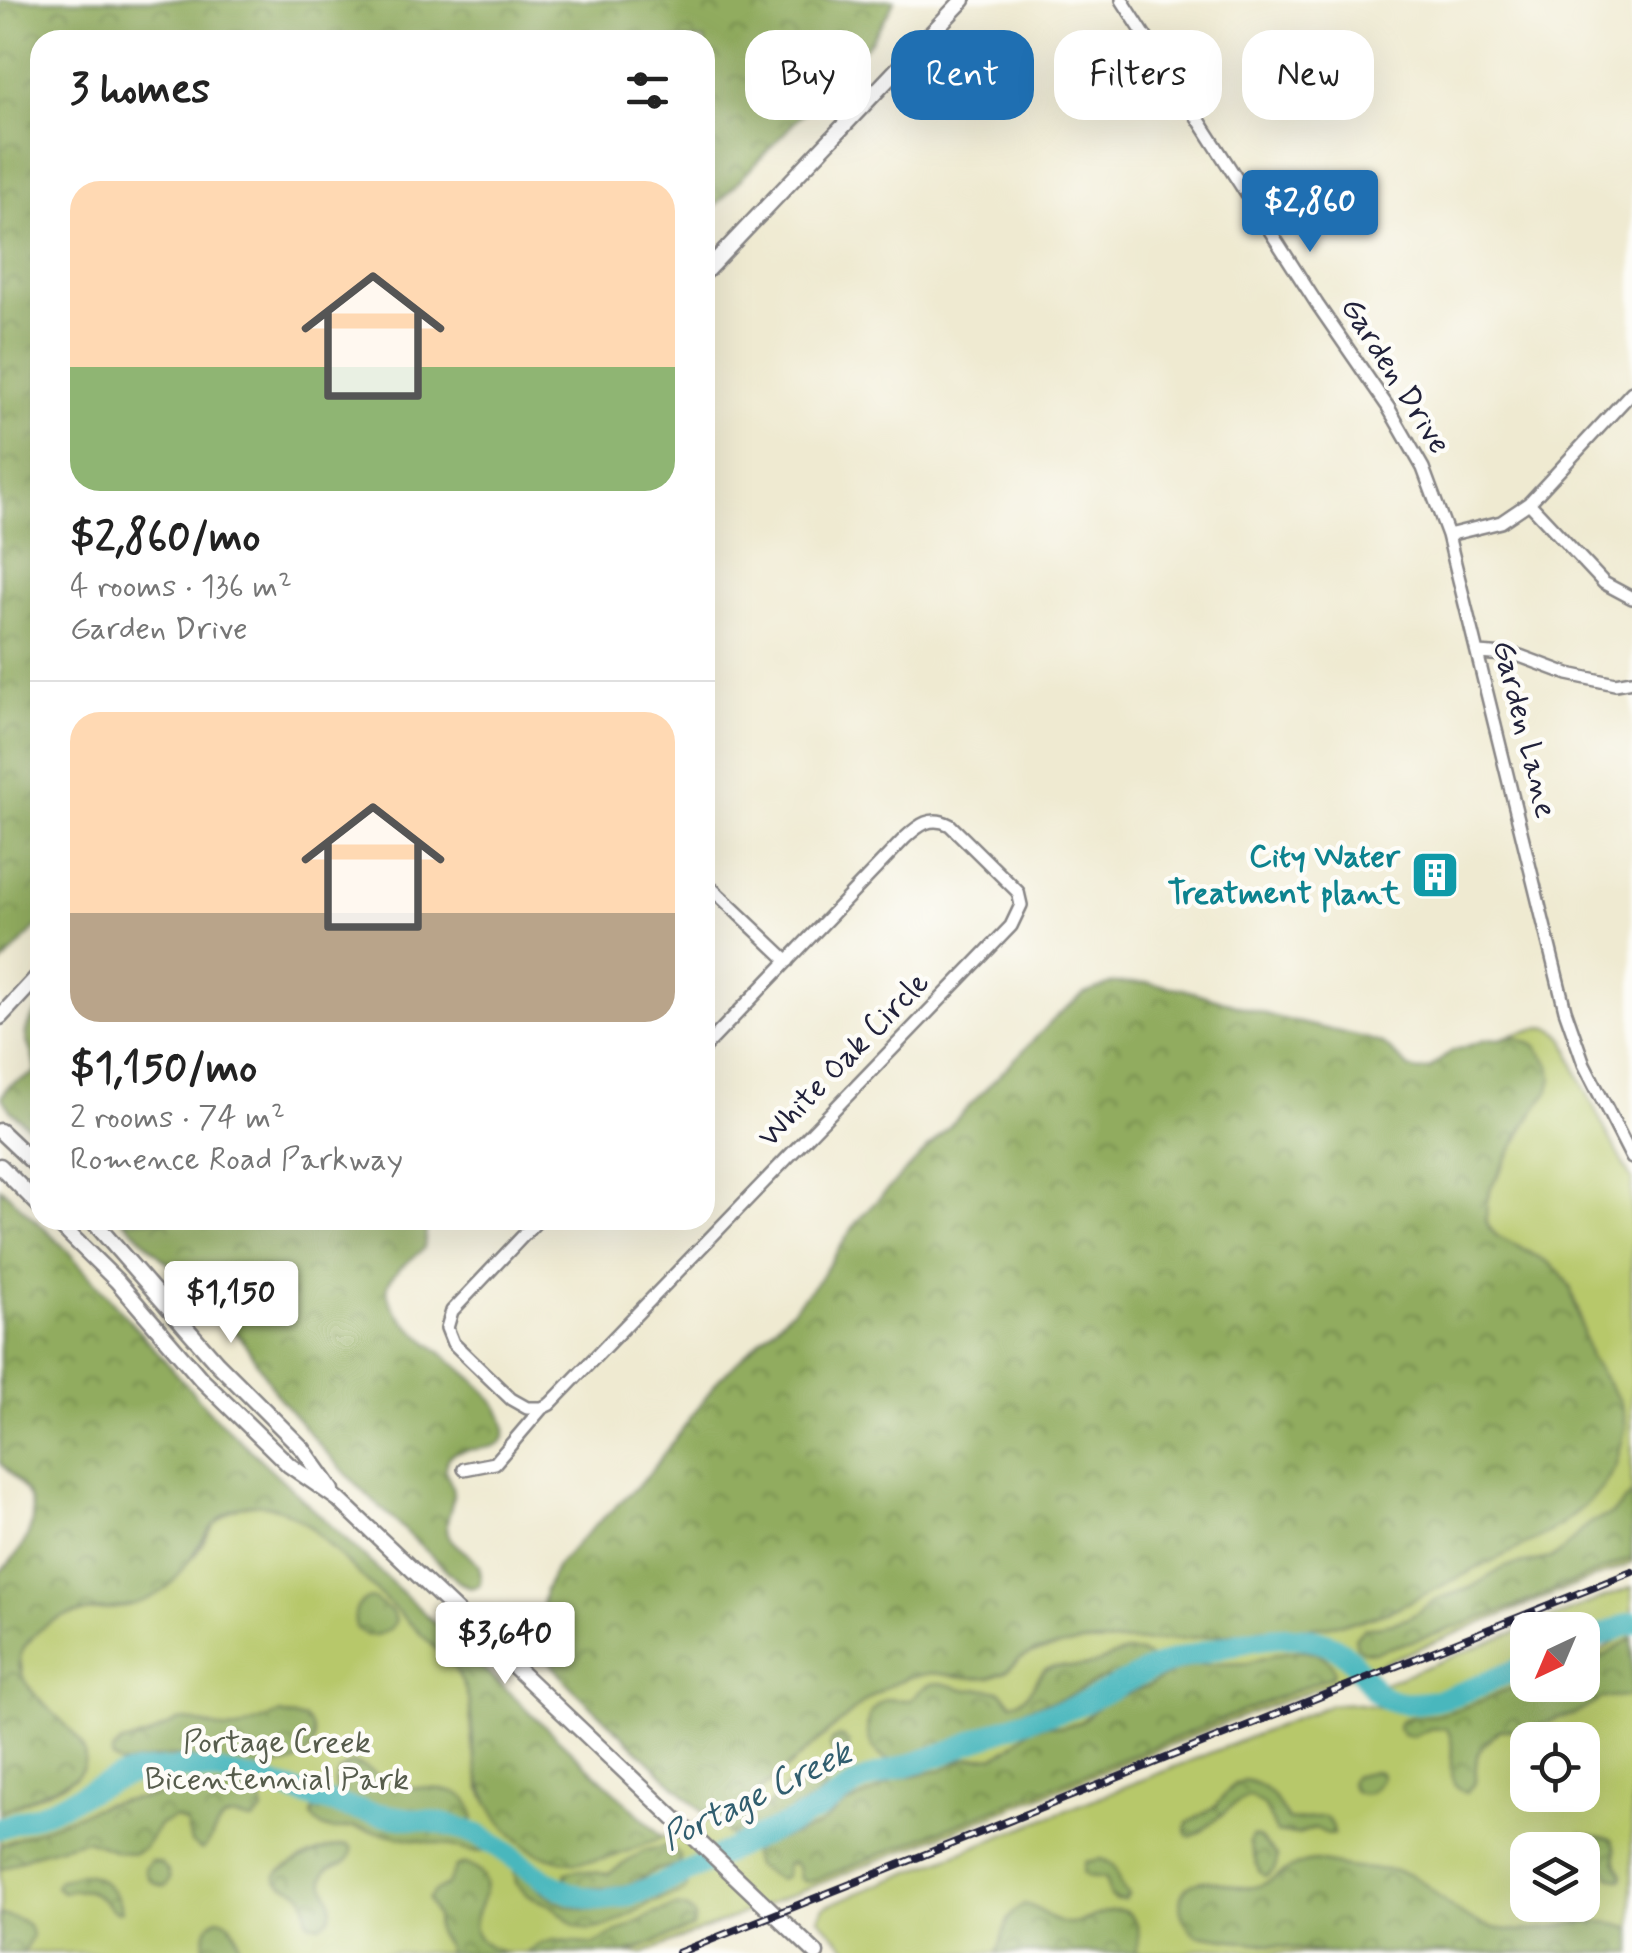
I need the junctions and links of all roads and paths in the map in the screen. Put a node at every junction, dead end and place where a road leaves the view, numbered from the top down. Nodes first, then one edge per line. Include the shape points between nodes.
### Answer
1 (962, 0) edge
2 (1122, 0) edge
3 (715, 261) edge
4 (1632, 392) edge
5 (1529, 503) junction
6 (1448, 536) junction
7 (1632, 598) edge
8 (1478, 652) junction
9 (1632, 681) edge
10 (715, 892) edge
11 (788, 961) junction
12 (30, 984) edge
13 (0, 1016) edge
14 (715, 1037) edge
15 (0, 1130) edge
16 (1632, 1158) edge
17 (30, 1159) edge
18 (0, 1166) edge
19 (30, 1196) edge
20 (65, 1230) edge
21 (101, 1230) edge
22 (528, 1230) edge
23 (542, 1408) junction
24 (464, 1469) dead end
25 (338, 1498) junction
26 (816, 1953) edge

1 - 3 street
2 - 6 street, Garden Drive via 1388,408 1423,468
4 - 5 street
5 - 6 street via 1501,522
5 - 7 street via 1604,583
6 - 8 street, Garden Lane
8 - 9 street via 1520,656 1615,684
8 - 16 street, Garden Lane via 1564,1010
10 - 11 street
11 - 14 street
11 - 23 street, White Oak Circle via 929,821 950,825 1021,900 1016,919
12 - 13 street
15 - 17 street
18 - 19 street
20 - 25 street via 201,1380 289,1465
21 - 25 street via 216,1363 303,1449
22 - 23 street via 452,1312 447,1328 512,1399
23 - 24 street, White Oak Circle via 496,1463
25 - 26 street

